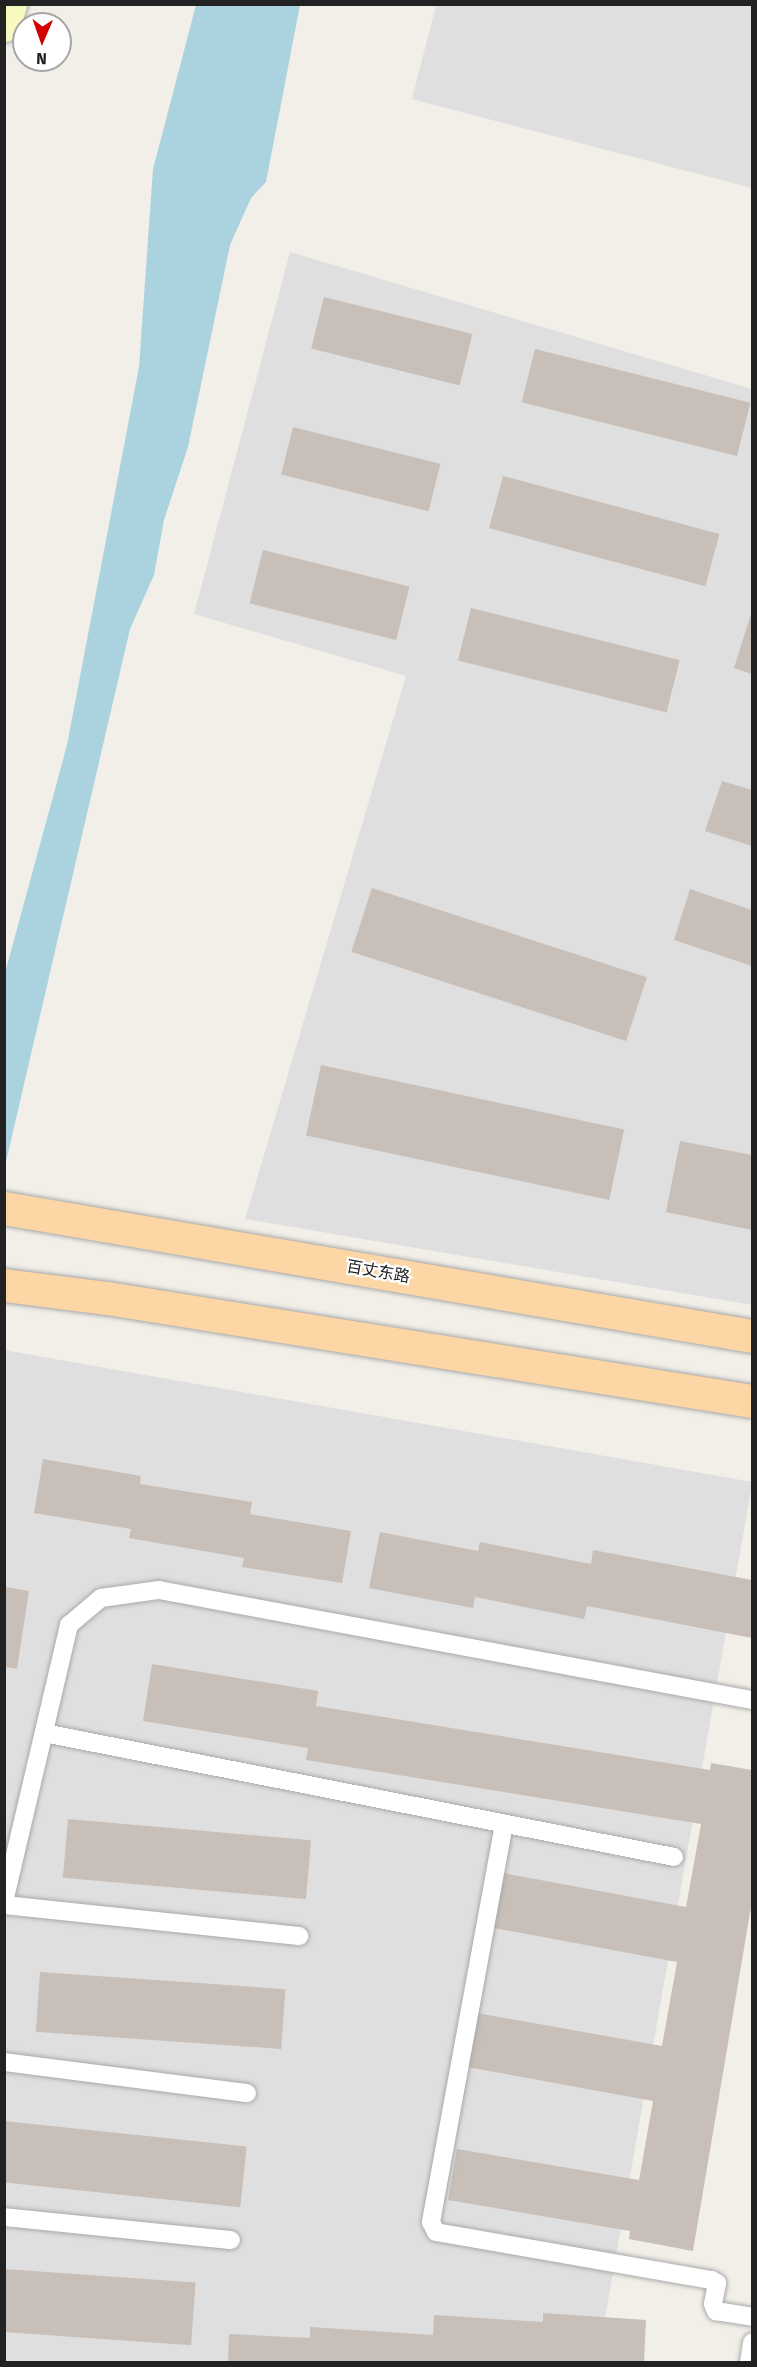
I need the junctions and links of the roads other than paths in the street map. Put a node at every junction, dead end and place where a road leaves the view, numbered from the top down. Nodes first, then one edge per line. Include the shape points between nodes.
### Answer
1 (10, 4) edge
2 (4, 25) edge
3 (4, 1208) edge
4 (4, 1286) edge
5 (753, 1336) edge
6 (753, 1401) edge
7 (753, 1700) edge
8 (44, 1733) junction
9 (504, 1824) junction
10 (674, 1857) dead end
11 (4, 1904) edge
12 (299, 1936) dead end
13 (4, 2062) edge
14 (247, 2093) dead end
15 (4, 2217) edge
16 (231, 2240) dead end
17 (753, 2317) edge
18 (753, 2342) edge
19 (749, 2362) edge

1 - 2 street
3 - 5 main road, 百丈东路
4 - 6 main road via 107,1298
7 - 8 lane via 159,1590 101,1598 69,1625
8 - 9 lane
8 - 11 lane
9 - 10 lane
9 - 17 lane via 431,2222 436,2232 712,2280 717,2283 713,2304 716,2311
11 - 12 lane
13 - 14 lane
15 - 16 lane
18 - 19 lane

